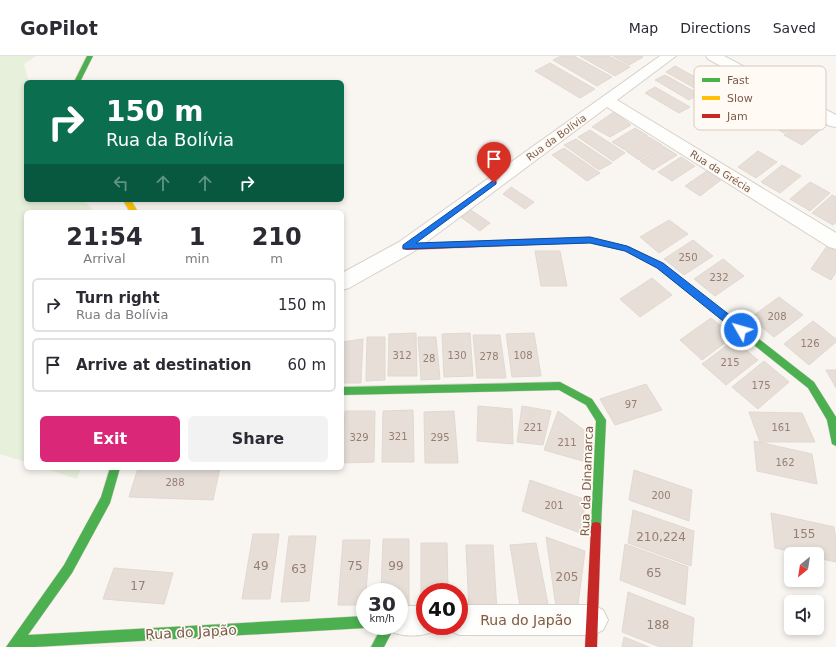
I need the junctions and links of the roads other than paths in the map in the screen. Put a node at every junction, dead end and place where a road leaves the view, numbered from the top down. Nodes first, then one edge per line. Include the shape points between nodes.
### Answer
1 (90, 56) edge
2 (669, 56) edge
3 (713, 56) edge
4 (732, 66) edge
5 (78, 80) edge
6 (607, 100) junction
7 (826, 117) edge
8 (836, 122) edge
9 (836, 242) edge
10 (406, 247) junction
11 (344, 281) edge
12 (344, 391) edge
13 (836, 441) edge
14 (114, 470) edge
15 (468, 621) edge
16 (356, 623) edge
17 (592, 634) edge
18 (384, 635) edge
19 (15, 644) edge
20 (377, 647) edge

1 - 5 street
2 - 6 street, Rua da Bolívia
3 - 4 street
6 - 9 street, Rua da Grécia
6 - 10 street, Rua da Bolívia
7 - 8 street
10 - 11 street, Rua da Bolívia
10 - 13 street via 590,240 627,249 660,266 811,385 832,419
12 - 17 street, Rua da Dinamarca via 560,386 589,402 601,420
14 - 19 street via 106,499 68,569
15 - 17 street, Rua do Japão
16 - 19 street, Rua do Japão
18 - 20 street

